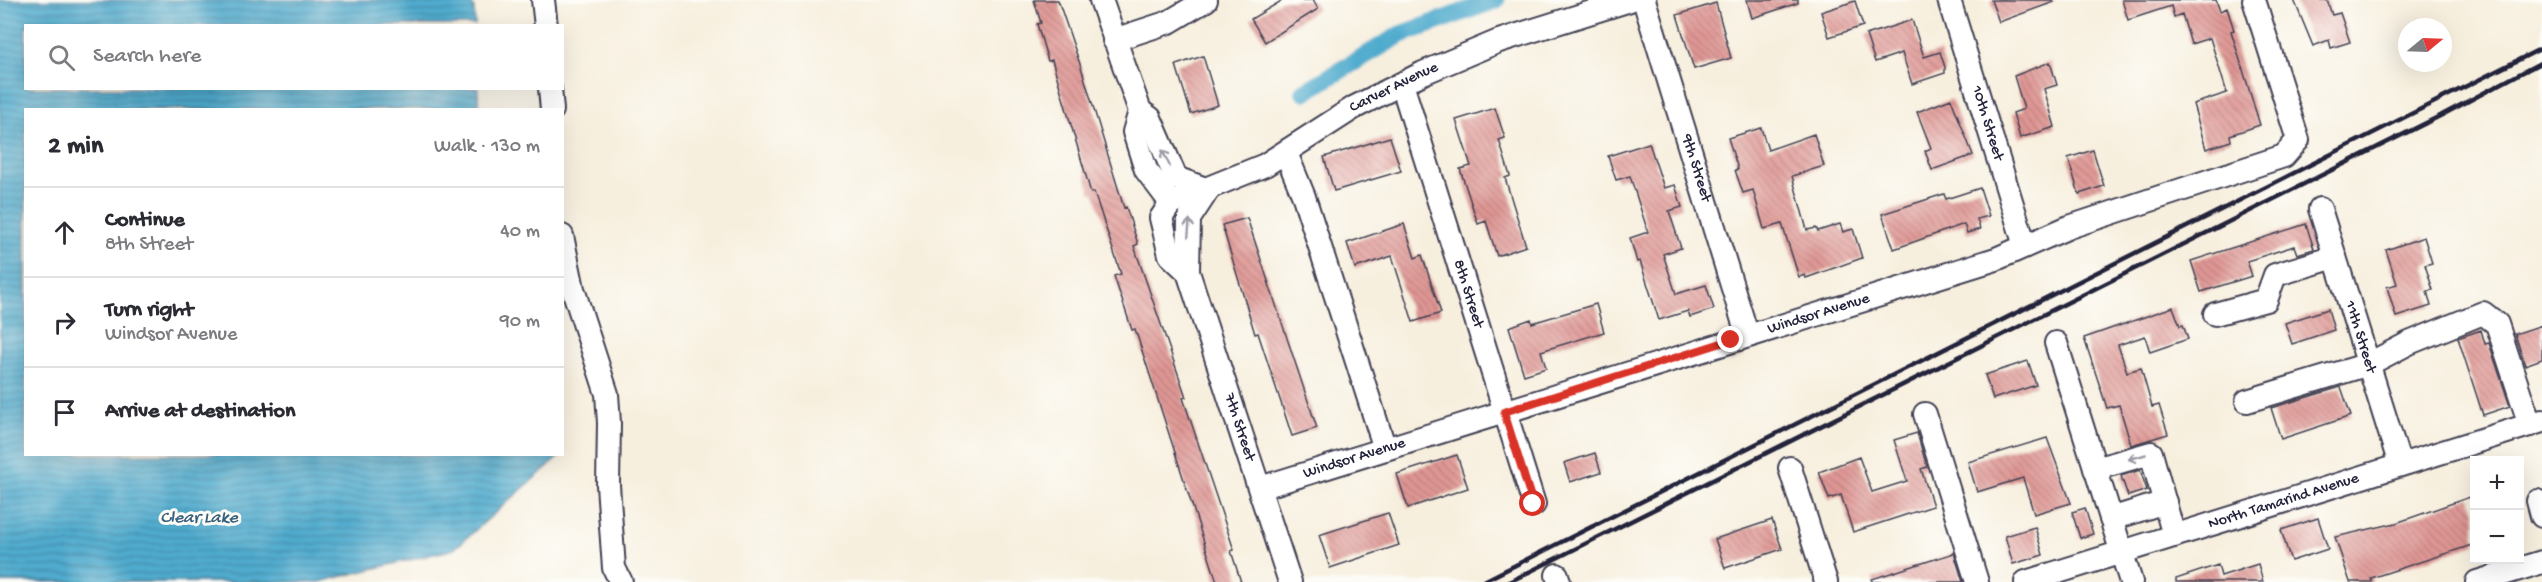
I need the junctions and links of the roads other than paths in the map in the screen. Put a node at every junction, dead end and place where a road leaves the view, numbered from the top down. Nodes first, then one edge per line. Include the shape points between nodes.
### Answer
1 (1101, 0) edge
2 (1206, 0) edge
3 (1630, 0) edge
4 (1644, 0) edge
5 (1949, 0) edge
6 (2254, 0) edge
7 (1114, 40) junction
8 (1402, 84) junction
9 (550, 90) edge
10 (552, 108) edge
11 (1140, 111) junction
12 (1286, 153) junction
13 (1208, 190) junction
14 (1171, 203) junction
15 (2320, 209) dead end
16 (564, 246) edge
17 (2025, 246) junction
18 (2335, 256) junction
19 (1188, 272) junction
20 (2215, 314) dead end
21 (1747, 334) junction
22 (2056, 343) dead end
23 (2368, 364) junction
24 (2247, 401) dead end
25 (1504, 412) junction
26 (1925, 414) dead end
27 (2536, 423) edge
28 (1385, 449) junction
29 (2400, 465) junction
30 (1790, 468) dead end
31 (2096, 469) junction
32 (1260, 488) junction
33 (2164, 502) junction
34 (1533, 504) dead end
35 (2111, 519) junction
36 (2174, 536) junction
37 (2121, 552) junction
38 (2542, 562) edge
39 (621, 582) edge
40 (1290, 582) edge
41 (1826, 582) edge
42 (1977, 582) edge
43 (2026, 582) edge
44 (2131, 582) edge
45 (2477, 582) edge

1 - 7 street
2 - 7 street via 1169,22
3 - 8 street, Carver Avenue via 1499,41
4 - 21 street, 9th Street
5 - 17 street, 10th Street
6 - 17 street, Windsor Avenue via 2298,140 2284,156 2069,227
7 - 11 street
8 - 12 street, Carver Avenue via 1355,106
8 - 25 street, 8th Street
9 - 10 street
13 -> 11 street via 1176,178 1150,118
11 - 14 street via 1134,132 1146,170
12 - 13 street, Carver Avenue
12 - 28 street via 1304,197
13 - 14 street, Carver Avenue
19 -> 13 street, 7th Street via 1189,219
14 - 19 street, 7th Street via 1161,218 1170,255
15 - 18 street, 11th Street
16 - 39 street via 573,289 607,394 614,568
17 - 21 street, Windsor Avenue via 1996,259
18 - 20 street via 2275,275 2266,300
18 - 23 street, 11th Street
19 - 32 street, 7th Street
21 - 25 street, Windsor Avenue
22 - 31 street
23 - 24 street
23 - 27 street via 2432,333 2477,315 2489,315 2497,324
23 - 29 street, 11th Street
25 - 28 street, Windsor Avenue
25 - 34 street, 8th Street
26 - 42 street
27 - 29 street, North Tamarind Avenue
28 - 32 street, Windsor Avenue
29 - 36 street, North Tamarind Avenue
30 - 41 street
33 -> 31 street via 2151,453
31 - 35 street
32 - 40 street, 7th Street
33 - 35 street
33 - 36 street
35 - 37 street
36 - 37 street, North Tamarind Avenue
37 - 43 street, North Tamarind Avenue
37 - 44 street
38 - 45 street

